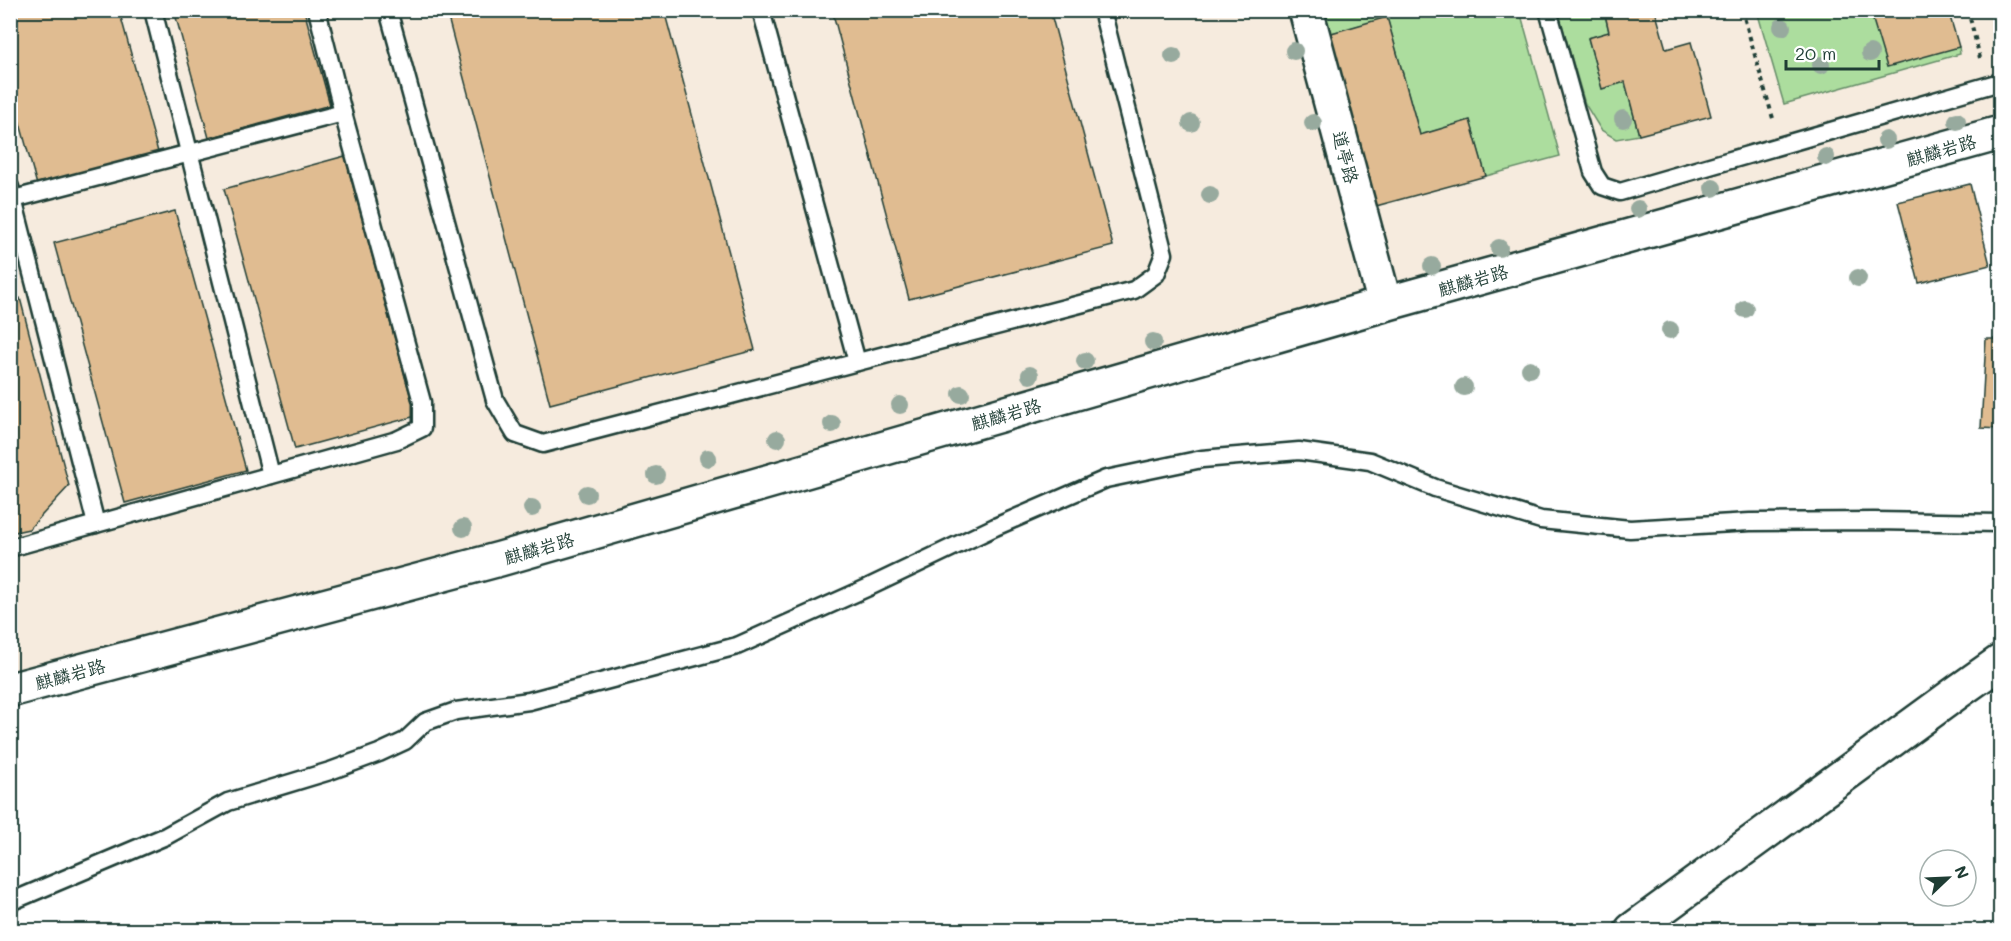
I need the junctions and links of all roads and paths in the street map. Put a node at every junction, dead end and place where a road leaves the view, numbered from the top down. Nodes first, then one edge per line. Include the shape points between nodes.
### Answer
1 (153, 10) edge
2 (317, 10) edge
3 (388, 10) edge
4 (761, 10) edge
5 (1102, 10) edge
6 (1306, 10) edge
7 (1548, 10) edge
8 (1742, 10) edge
9 (1968, 10) edge
10 (1994, 84) edge
11 (343, 113) junction
12 (2001, 133) edge
13 (1780, 146) junction
14 (189, 153) junction
15 (12, 195) edge
16 (1385, 304) junction
17 (857, 362) junction
18 (272, 475) junction
19 (2001, 523) edge
20 (96, 524) junction
21 (10, 548) edge
22 (2001, 662) edge
23 (10, 690) edge
24 (10, 902) edge
25 (1632, 930) edge

1 - 14 lane
2 - 11 lane
3 - 17 lane via 495,400 515,434 543,444
4 - 17 lane
5 - 17 lane via 1164,254 1156,274 1134,290
6 - 16 main road, 道亭路
7 - 13 lane via 1593,172 1602,186 1620,192
8 - 13 path
9 - 10 path
10 - 13 lane
11 - 14 lane
11 - 18 lane via 422,402 422,428 398,440
12 - 16 main road, 麒麟岩路
14 - 15 lane
14 - 18 lane
15 - 20 lane
16 - 23 main road, 麒麟岩路 via 500,559
18 - 20 lane
19 - 24 lane via 1750,522 1630,529 1541,520 1435,488 1370,461 1299,451 1202,459 1106,478 737,646 530,700 456,711 425,722 405,741 379,753 228,802 166,836
20 - 21 lane
22 - 25 main road

